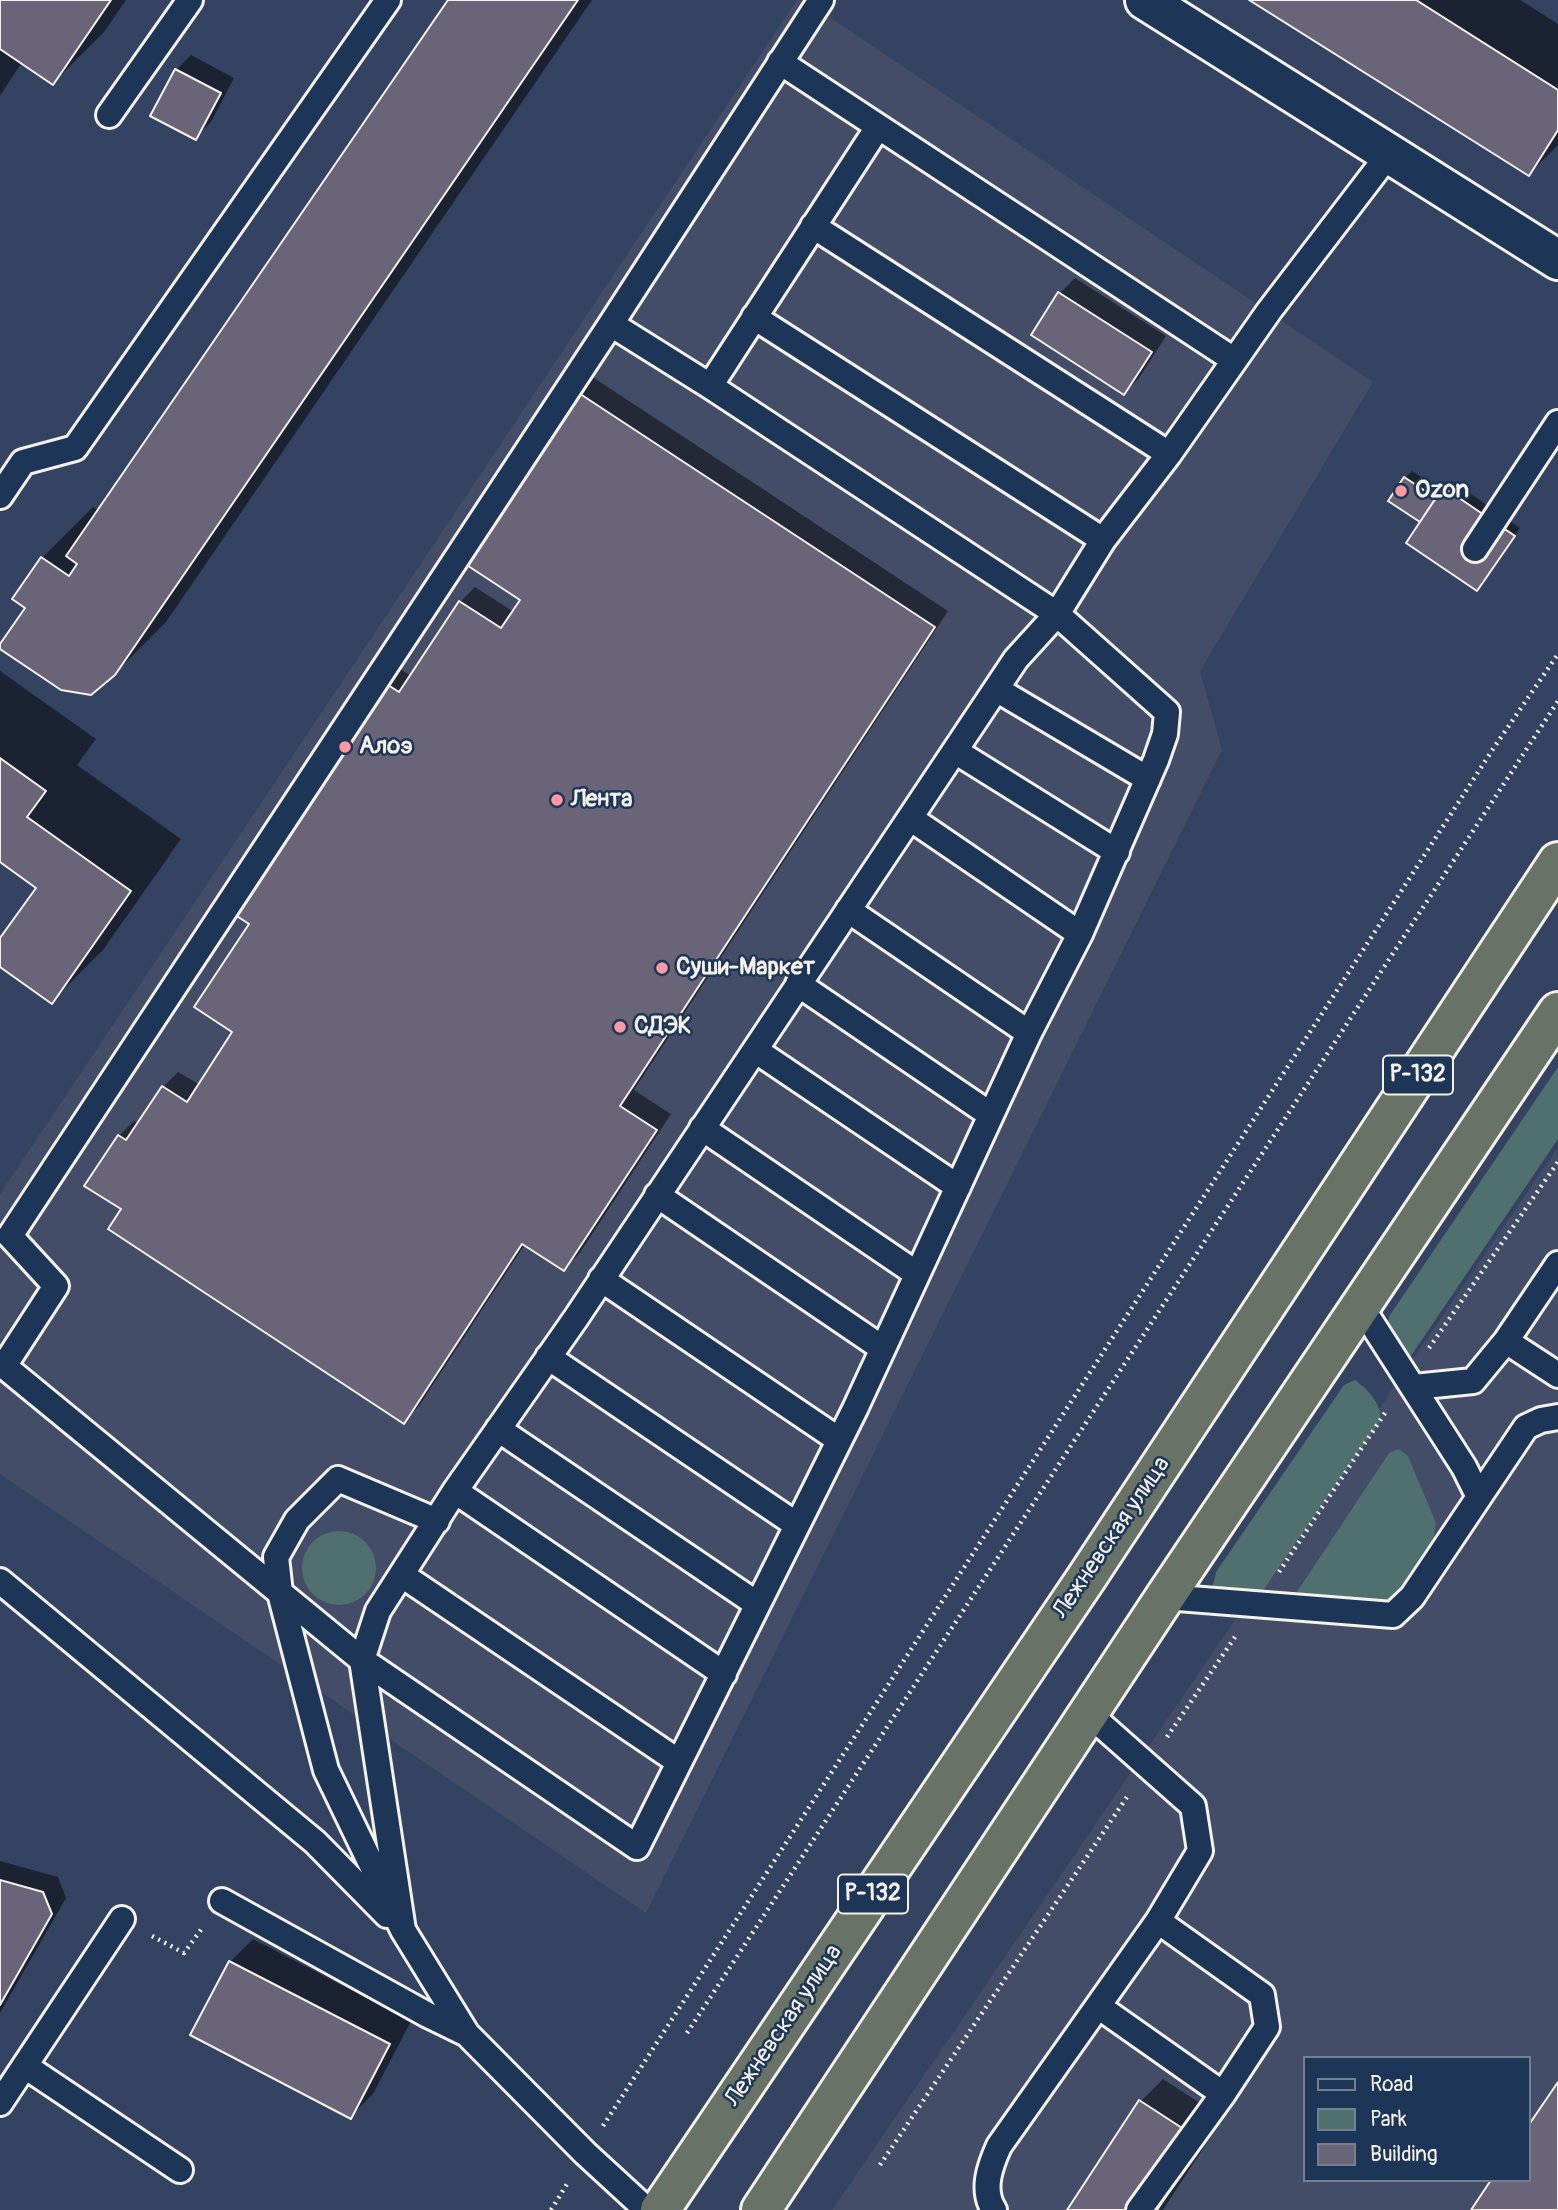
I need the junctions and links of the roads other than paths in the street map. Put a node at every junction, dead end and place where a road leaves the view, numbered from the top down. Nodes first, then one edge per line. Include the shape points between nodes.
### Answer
1 (190, 0) edge
2 (388, 0) edge
3 (821, 0) edge
4 (1145, 0) edge
5 (780, 62) junction
6 (109, 115) dead end
7 (878, 127) junction
8 (1390, 153) junction
9 (813, 226) junction
10 (1558, 260) edge
11 (754, 317) junction
12 (611, 324) junction
13 (1234, 360) junction
14 (710, 386) junction
15 (1558, 423) edge
16 (1169, 454) junction
17 (0, 496) edge
18 (1104, 540) junction
19 (1475, 549) dead end
20 (1057, 614) junction
21 (996, 689) junction
22 (955, 751) junction
23 (1148, 779) junction
24 (910, 818) junction
25 (1117, 852) junction
26 (1558, 862) edge
27 (848, 910) junction
28 (1080, 934) junction
29 (799, 984) junction
30 (1558, 1012) edge
31 (1029, 1033) junction
32 (755, 1050) junction
33 (991, 1115) junction
34 (702, 1128) junction
35 (958, 1187) junction
36 (657, 1195) junction
37 (1558, 1264) edge
38 (917, 1274) junction
39 (601, 1279) junction
40 (1360, 1305) junction
41 (1506, 1341) junction
42 (882, 1348) junction
43 (548, 1357) junction
44 (1558, 1375) edge
45 (1411, 1383) junction
46 (1558, 1417) edge
47 (498, 1429) junction
48 (839, 1440) junction
49 (455, 1491) junction
50 (1479, 1497) junction
51 (436, 1521) junction
52 (797, 1525) junction
53 (402, 1575) junction
54 (0, 1581) edge
55 (280, 1593) junction
56 (1165, 1597) junction
57 (757, 1604) junction
58 (362, 1660) junction
59 (724, 1674) junction
60 (1089, 1714) junction
61 (679, 1762) junction
62 (222, 1901) road end
63 (122, 1919) road end
64 (1158, 1921) junction
65 (403, 1930) junction
66 (1098, 2006) junction
67 (467, 2034) junction
68 (25, 2066) junction
69 (1223, 2094) junction
70 (0, 2103) edge
71 (180, 2170) dead end
72 (648, 2210) edge
73 (660, 2210) edge
74 (761, 2210) edge
75 (994, 2210) edge
76 (1139, 2210) edge

1 - 6 lane
2 - 17 lane via 75,448 23,462
3 - 5 lane
4 - 8 street
5 - 7 lane
5 - 12 lane
7 - 9 lane
7 - 13 lane
8 - 10 street
8 - 13 lane
9 - 11 lane
9 - 16 lane
11 - 14 lane
11 - 18 lane
12 - 14 lane
12 - 55 lane via 10,1236 56,1286 4,1366
13 - 16 lane
14 - 20 lane
15 - 19 lane
16 - 18 lane
18 - 20 lane
20 - 21 lane
20 - 23 lane via 1167,712 1165,734
21 - 22 lane
21 - 23 lane
22 - 24 lane
22 - 25 lane
23 - 25 lane
24 - 27 lane
24 - 28 lane
25 - 28 lane
26 - 73 highway, Лежневская улица / Р-132 via 1087,1577
27 - 29 lane
27 - 31 lane
28 - 31 lane
29 - 32 lane
29 - 33 lane
30 - 40 highway
31 - 33 lane
32 - 34 lane
32 - 35 lane
33 - 35 lane
34 - 36 lane
34 - 38 lane
35 - 38 lane
36 - 39 lane
36 - 42 lane
37 - 41 lane
38 - 42 lane
39 - 43 lane
39 - 48 lane
40 - 45 lane
40 - 56 highway
41 - 44 lane
41 - 45 lane via 1474,1381
42 - 48 lane
43 - 47 lane
43 - 52 lane
45 - 50 lane
46 - 50 lane via 1526,1427
47 - 49 lane
47 - 57 lane
48 - 52 lane
49 - 51 lane
49 - 59 lane
50 - 56 lane via 1412,1597 1393,1615
51 - 53 lane
51 - 55 lane via 338,1479 297,1520 276,1557
52 - 57 lane
53 - 58 lane via 378,1611
53 - 61 lane
54 - 65 lane via 315,1842
55 - 58 lane
55 - 65 lane via 326,1770
56 - 60 highway
57 - 59 lane
58 - 61 lane via 637,1847
58 - 65 lane
59 - 61 lane
60 - 64 lane via 1193,1806 1200,1851
60 - 74 highway
62 - 67 lane
63 - 68 lane
64 - 66 lane
64 - 69 lane via 1262,1994 1267,2027
65 - 67 lane
66 - 69 lane
66 - 75 lane via 999,2146 988,2184
67 - 72 lane
68 - 70 lane
68 - 71 lane
69 - 76 lane

